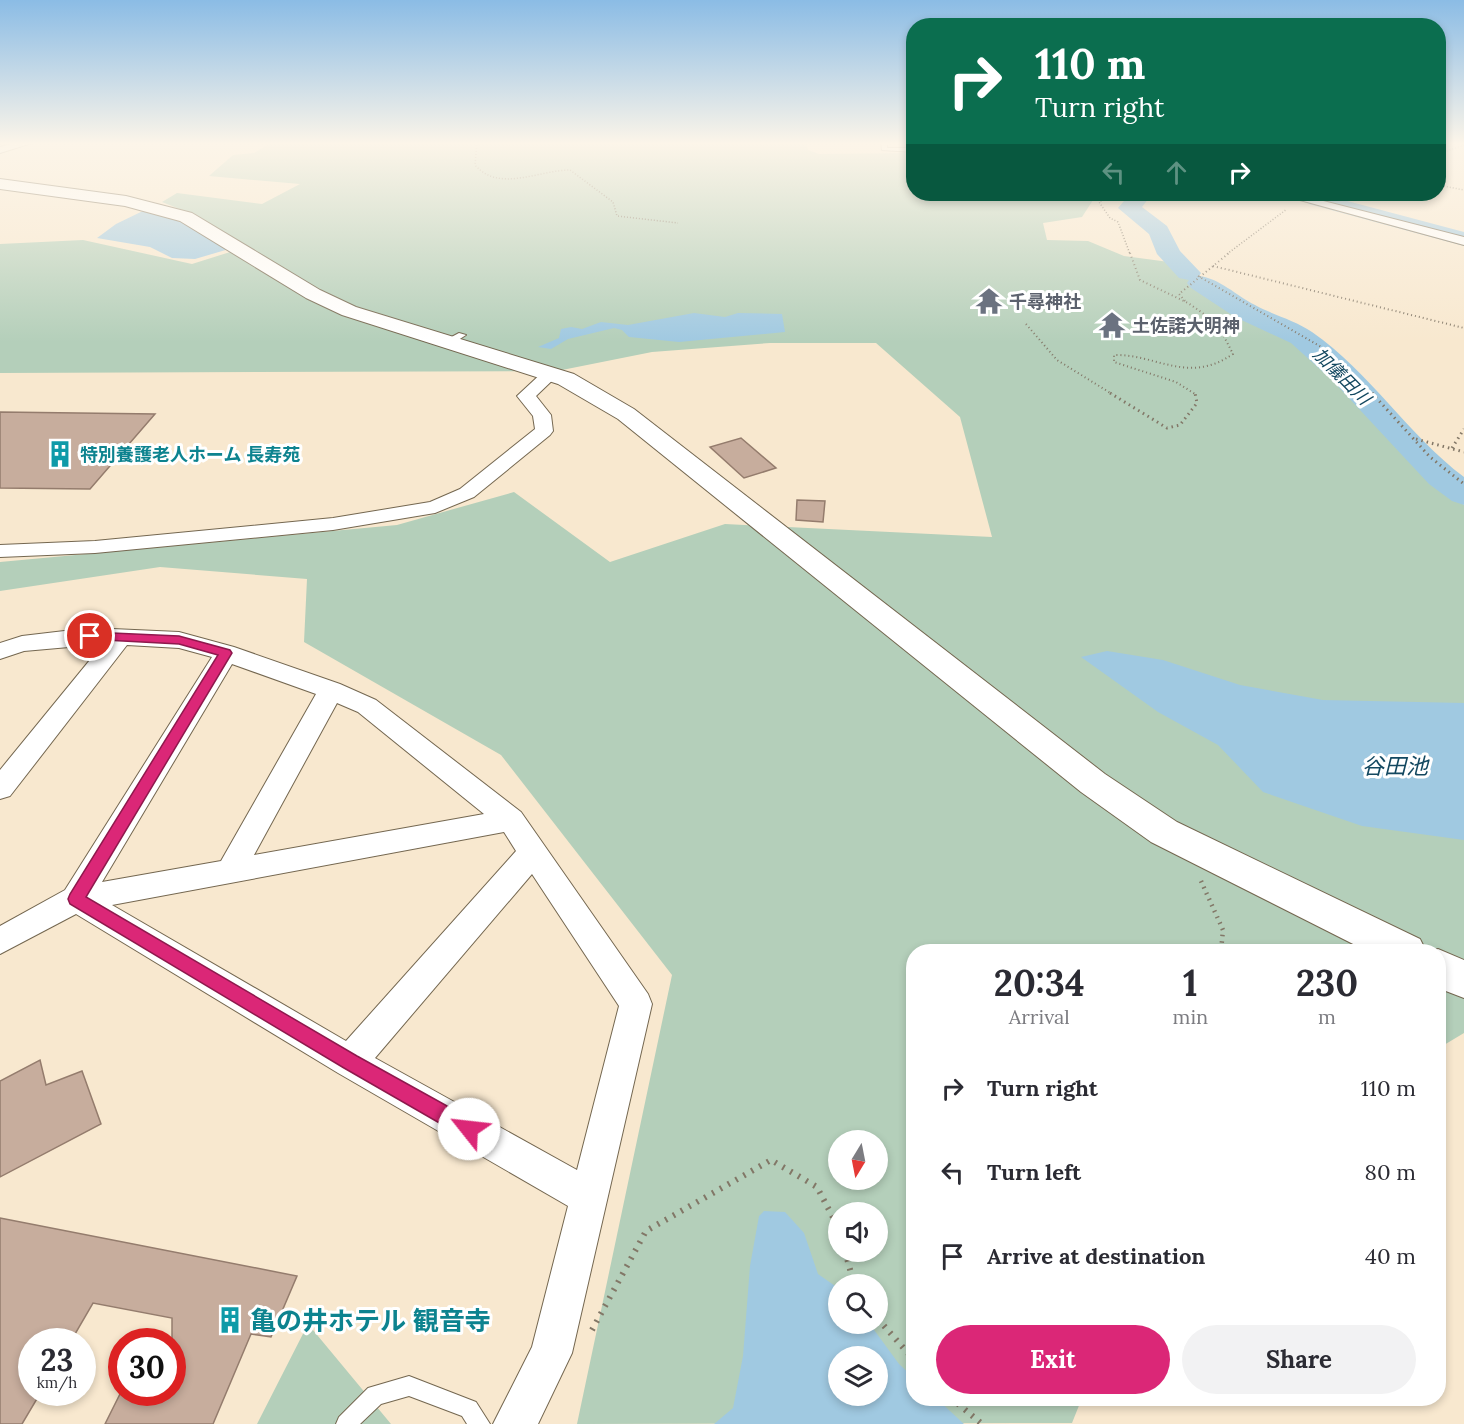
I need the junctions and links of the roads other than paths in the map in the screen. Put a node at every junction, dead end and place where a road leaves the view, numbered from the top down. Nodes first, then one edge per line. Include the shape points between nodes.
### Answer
1 (152, 208) edge
2 (1342, 208) edge
3 (1464, 241) edge
4 (551, 375) junction
5 (0, 551) edge
6 (122, 636) junction
7 (0, 651) edge
8 (226, 653) junction
9 (331, 690) junction
10 (0, 789) edge
11 (511, 819) junction
12 (533, 852) junction
13 (231, 870) junction
14 (76, 899) junction
15 (0, 941) edge
16 (1392, 944) edge
17 (1446, 971) edge
18 (1464, 980) edge
19 (350, 1062) junction
20 (587, 1196) junction
21 (346, 1424) edge
22 (480, 1424) edge
23 (515, 1424) edge

1 - 4 street via 186,217 313,294 350,310 455,338
2 - 3 street
4 - 5 street via 526,396 542,415 544,431 467,493 435,507 333,524 96,547
4 - 16 street via 600,397 626,414 1093,783 1164,832
6 - 7 street via 22,644
6 - 8 street via 179,640
6 - 10 street
8 - 9 street
8 - 14 street
9 - 11 street via 368,706
9 - 13 street
11 - 12 street
11 - 13 street
12 - 19 street
12 - 20 street via 636,1004
13 - 14 street
14 - 15 street
14 - 19 street
17 - 18 street
19 - 20 street
20 - 23 street via 551,1353
21 - 22 lane via 375,1395 409,1386 469,1409

